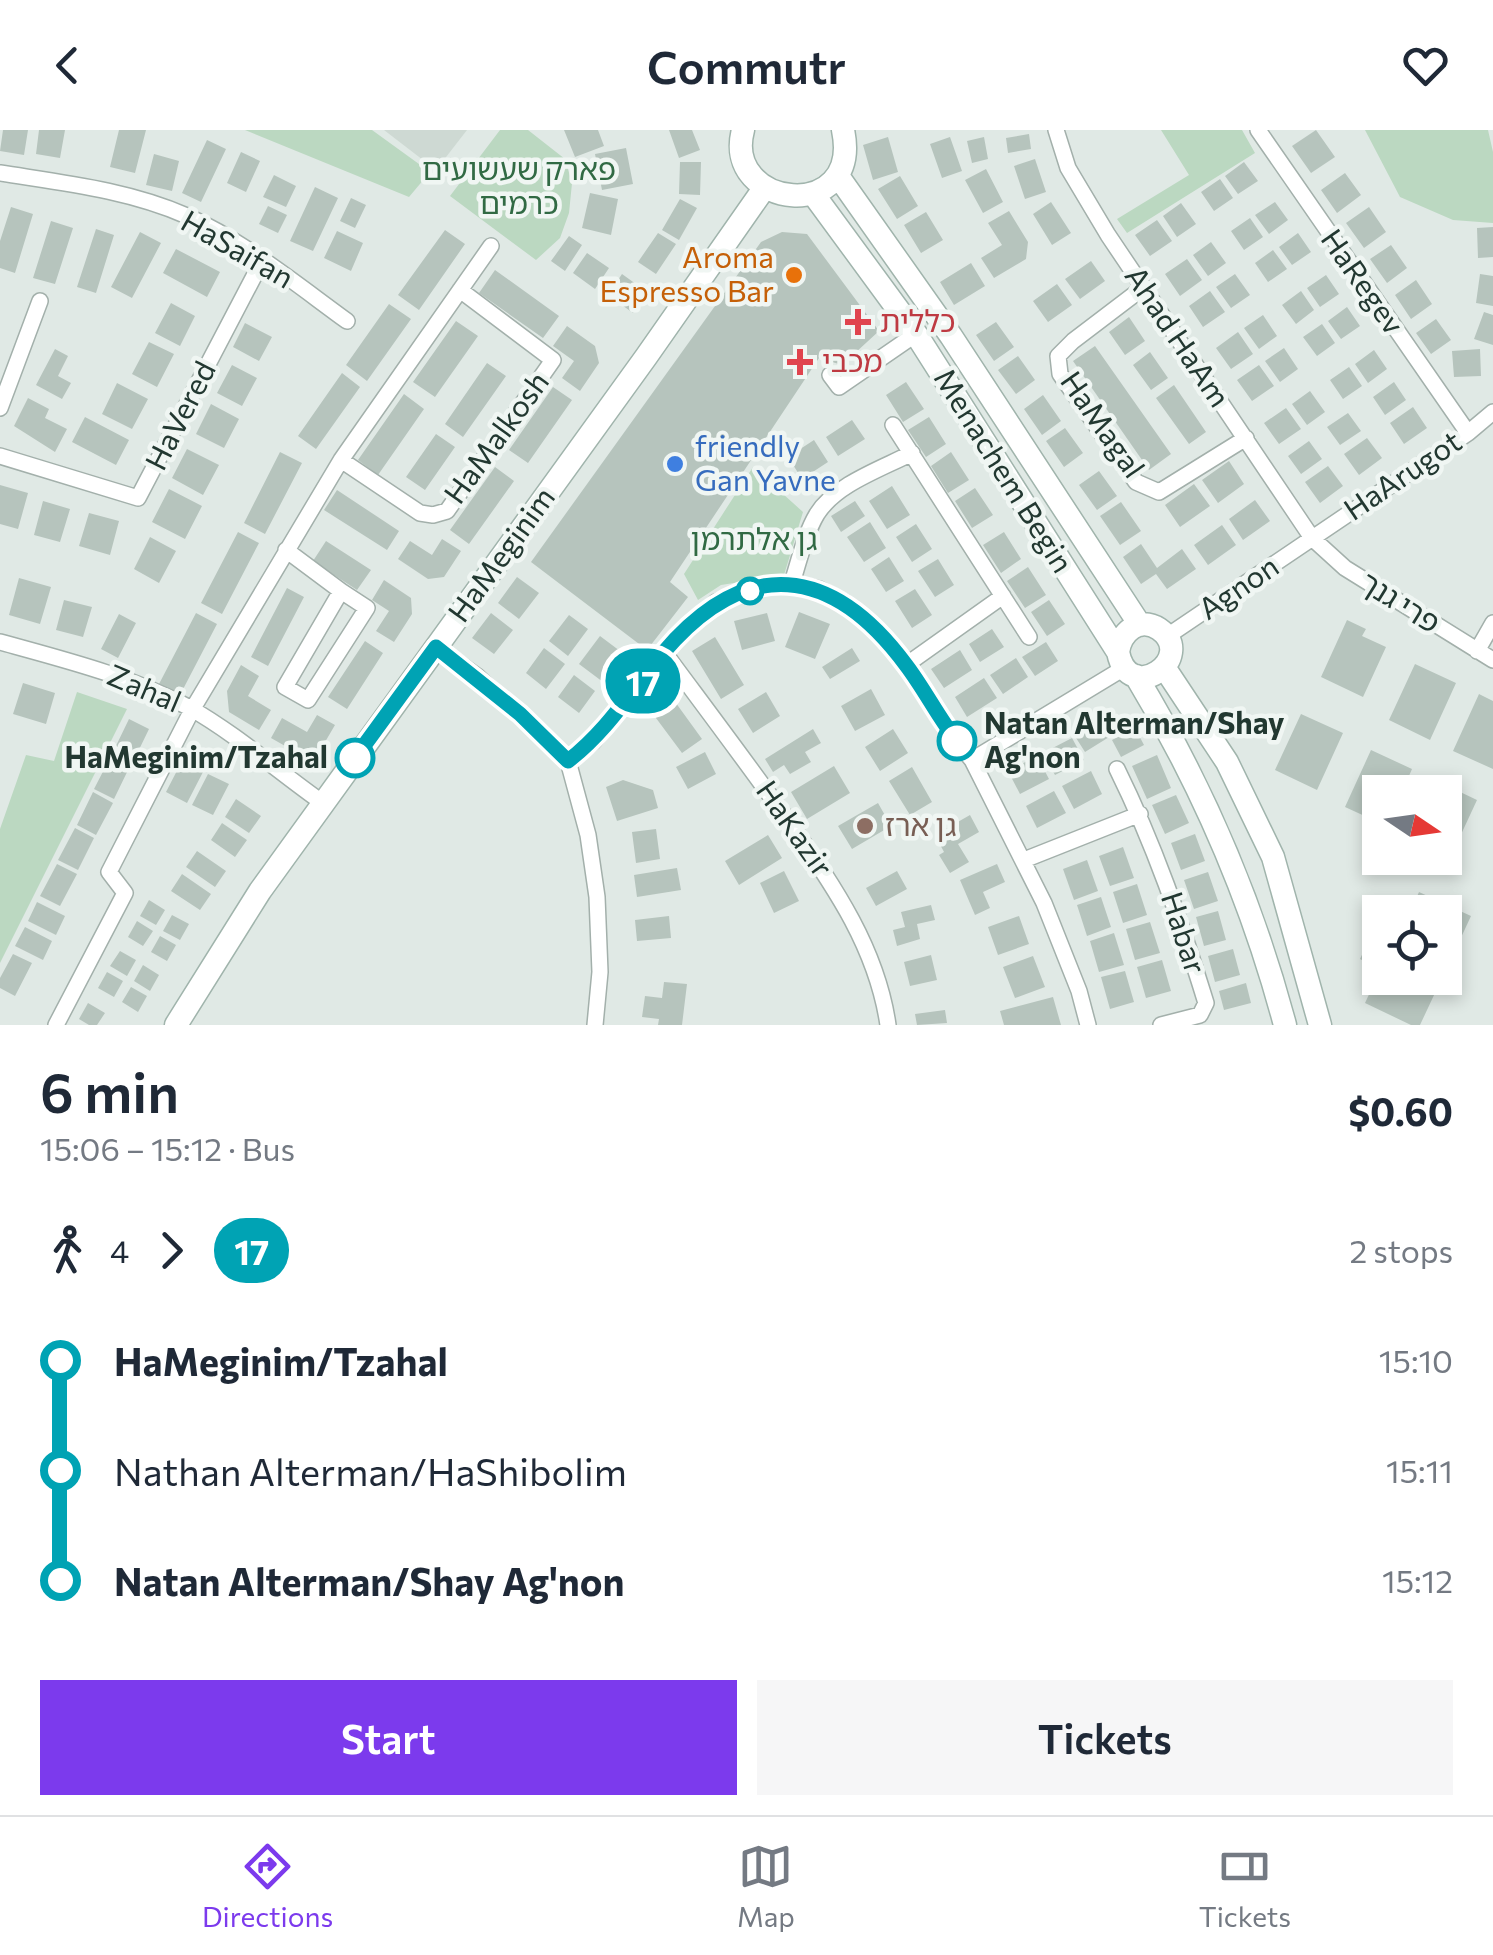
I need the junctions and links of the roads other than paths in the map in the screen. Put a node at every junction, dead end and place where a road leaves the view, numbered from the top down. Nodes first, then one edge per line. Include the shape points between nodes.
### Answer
1 (743, 130) edge
2 (843, 130) edge
3 (1056, 130) edge
4 (1258, 130) edge
5 (0, 173) edge
6 (838, 176) junction
7 (764, 187) junction
8 (814, 196) junction
9 (492, 246) dead end
10 (262, 259) junction
11 (1144, 288) junction
12 (460, 290) junction
13 (40, 301) dead end
14 (348, 321) dead end
15 (916, 334) junction
16 (830, 375) dead end
17 (0, 408) edge
18 (1493, 412) edge
19 (893, 425) dead end
20 (1468, 433) junction
21 (1246, 438) junction
22 (912, 453) junction
23 (0, 456) edge
24 (340, 460) junction
25 (1312, 538) junction
26 (286, 550) junction
27 (792, 583) junction
28 (341, 591) junction
29 (1003, 596) junction
30 (1493, 622) edge
31 (1140, 625) junction
32 (1029, 636) dead end
33 (1166, 637) junction
34 (0, 642) edge
35 (436, 647) junction
36 (1478, 651) junction
37 (664, 652) junction
38 (1493, 660) edge
39 (906, 665) junction
40 (1126, 665) junction
41 (1164, 667) junction
42 (192, 710) junction
43 (972, 760) junction
44 (568, 761) junction
45 (1117, 768) dead end
46 (323, 802) junction
47 (1140, 814) junction
48 (1024, 860) junction
49 (56, 1025) edge
50 (176, 1025) edge
51 (594, 1025) edge
52 (888, 1025) edge
53 (1088, 1025) edge
54 (1161, 1025) edge
55 (1285, 1025) edge
56 (1320, 1025) edge

1 - 7 main road via 742,158
2 - 6 main road
3 - 11 street, Ahad HaAm via 1068,168
4 - 20 street, HaRegev
5 - 10 street, HaSaifan via 104,189 154,205
6 - 8 main road
6 - 31 main road, Menachem Begin
7 - 8 main road via 780,195
7 - 35 main road, HaMeginim
8 - 15 main road, Menachem Begin
9 - 12 street
10 - 14 street, HaSaifan
10 - 23 street, HaVered via 138,498
11 - 21 street, Ahad HaAm
11 - 21 street, HaMagal via 1073,340 1058,356 1060,374 1136,482 1159,492
12 - 24 street
12 - 24 street, HaMalkosh via 553,360 537,384 447,511 420,513
13 - 17 street
15 - 16 street via 839,387
15 - 40 main road, Menachem Begin
18 - 20 street, HaArugot
19 - 22 street
20 - 25 street, HaArugot
21 - 25 street, Ahad HaAm
22 - 27 street via 825,502
22 - 29 street
24 - 26 street
25 - 33 street, Agnon
25 - 36 street, פרי גנך via 1331,558
26 - 28 street
26 - 42 street
27 - 37 street via 716,602
27 - 39 street via 844,602
28 - 28 street via 367,608 308,700 284,687
29 - 32 street
29 - 39 street
30 - 36 street
31 - 33 main road
31 - 40 main road via 1122,636
33 - 41 main road via 1170,654
34 - 42 street, Zahal via 121,677
35 - 44 street via 492,688
35 - 46 main road, HaMeginim
36 - 38 street, פרי גנך
37 - 44 street via 605,728
37 - 52 street, HaKazir via 836,889 870,954
39 - 43 street
40 - 41 main road via 1147,677
40 - 43 street
40 - 55 main road, Menachem Begin via 1220,833
41 - 56 main road via 1227,762 1273,857
42 - 46 street, Zahal
42 - 49 street via 109,872 125,893
43 - 48 street
44 - 51 street via 597,897
45 - 47 street, Habar
46 - 50 main road, HaMeginim
47 - 48 street
47 - 54 street, Habar via 1206,1003 1200,1015
48 - 53 street

